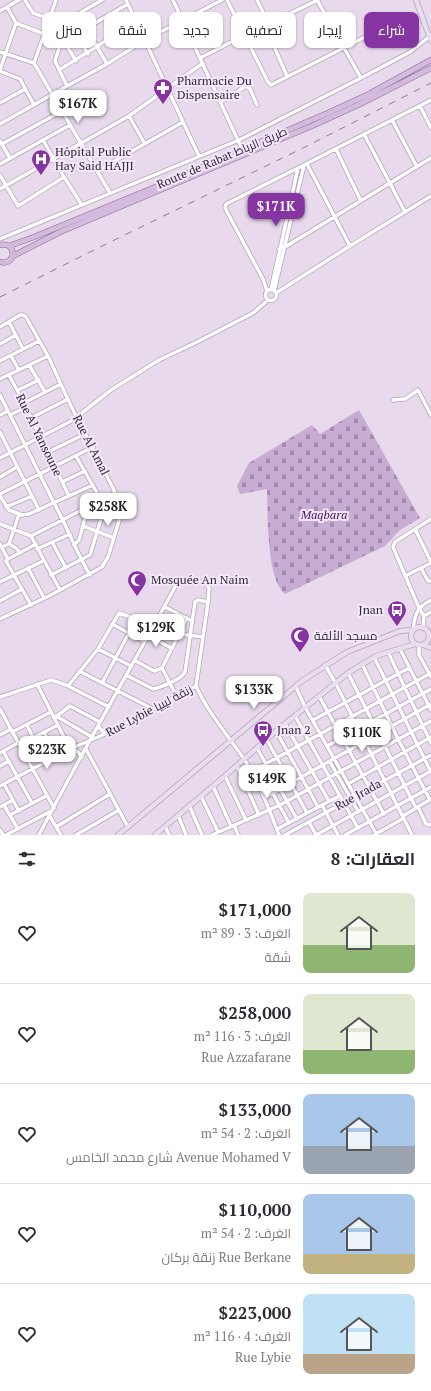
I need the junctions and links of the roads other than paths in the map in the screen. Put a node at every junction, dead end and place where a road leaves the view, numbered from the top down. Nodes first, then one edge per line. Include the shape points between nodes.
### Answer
1 (19, 0) edge
2 (25, 0) edge
3 (56, 0) edge
4 (102, 0) edge
5 (126, 0) edge
6 (173, 0) edge
7 (222, 0) edge
8 (227, 0) edge
9 (257, 0) edge
10 (318, 0) edge
11 (416, 0) edge
12 (128, 4) junction
13 (7, 7) junction
14 (0, 11) edge
15 (52, 12) edge
16 (81, 12) edge
17 (132, 12) edge
18 (178, 12) edge
19 (198, 12) edge
20 (233, 12) edge
21 (262, 12) edge
22 (294, 12) edge
23 (325, 12) edge
24 (42, 16) edge
25 (16, 23) junction
26 (96, 24) edge
27 (42, 33) edge
28 (431, 38) edge
29 (42, 40) edge
30 (231, 42) edge
31 (104, 43) edge
32 (96, 44) edge
33 (98, 47) junction
34 (59, 48) edge
35 (68, 48) edge
36 (84, 48) edge
37 (132, 48) edge
38 (149, 48) edge
39 (195, 48) edge
40 (251, 48) edge
41 (276, 48) edge
42 (342, 48) edge
43 (345, 48) edge
44 (0, 52) edge
45 (5, 53) junction
46 (88, 54) junction
47 (200, 58) junction
48 (431, 60) edge
49 (76, 61) junction
50 (34, 63) junction
51 (203, 63) junction
52 (107, 64) junction
53 (431, 68) edge
54 (60, 70) junction
55 (0, 71) edge
56 (287, 76) junction
57 (361, 78) junction
58 (67, 86) junction
59 (167, 88) junction
60 (25, 89) junction
61 (53, 94) junction
62 (431, 100) edge
63 (0, 102) edge
64 (221, 102) junction
65 (34, 105) junction
66 (258, 105) dead end
67 (420, 106) junction
68 (62, 111) junction
69 (129, 116) junction
70 (392, 120) junction
71 (183, 122) junction
72 (0, 124) edge
73 (70, 125) junction
74 (431, 128) edge
75 (364, 134) junction
76 (43, 140) junction
77 (239, 140) junction
78 (1, 143) edge
79 (80, 144) junction
80 (145, 144) junction
81 (242, 149) junction
82 (336, 149) junction
83 (199, 156) junction
84 (10, 158) junction
85 (431, 158) edge
86 (53, 159) junction
87 (0, 164) edge
88 (306, 164) junction
89 (416, 167) junction
90 (298, 168) junction
91 (97, 171) junction
92 (0, 174) edge
93 (64, 178) junction
94 (390, 183) junction
95 (6, 186) junction
96 (0, 189) edge
97 (110, 193) junction
98 (431, 196) edge
99 (361, 201) junction
100 (82, 205) junction
101 (405, 212) junction
102 (335, 217) junction
103 (0, 239) edge
104 (4, 245) edge
105 (350, 246) junction
106 (285, 247) junction
107 (279, 249) junction
108 (13, 256) junction
109 (0, 262) edge
110 (272, 291) junction
111 (268, 300) junction
112 (9, 322) junction
113 (0, 327) edge
114 (16, 335) junction
115 (39, 341) junction
116 (0, 344) edge
117 (23, 349) junction
118 (11, 356) junction
119 (48, 356) junction
120 (0, 362) edge
121 (30, 365) junction
122 (19, 370) junction
123 (9, 375) junction
124 (0, 379) edge
125 (39, 380) junction
126 (61, 384) junction
127 (18, 390) junction
128 (45, 392) junction
129 (0, 395) edge
130 (68, 399) junction
131 (393, 400) dead end
132 (25, 405) junction
133 (9, 413) junction
134 (431, 414) edge
135 (0, 415) edge
136 (31, 418) junction
137 (77, 418) junction
138 (0, 434) edge
139 (85, 434) junction
140 (41, 437) junction
141 (25, 445) junction
142 (92, 447) junction
143 (48, 452) junction
144 (10, 453) junction
145 (76, 456) junction
146 (0, 458) edge
147 (55, 467) junction
148 (17, 468) junction
149 (85, 471) junction
150 (39, 474) junction
151 (0, 476) edge
152 (24, 482) junction
153 (62, 482) junction
154 (93, 485) junction
155 (115, 493) junction
156 (0, 495) edge
157 (32, 496) junction
158 (69, 496) junction
159 (101, 500) junction
160 (54, 503) junction
161 (6, 507) junction
162 (88, 507) junction
163 (39, 510) junction
164 (19, 514) junction
165 (63, 519) junction
166 (431, 519) edge
167 (0, 524) edge
168 (83, 526) junction
169 (14, 529) junction
170 (415, 529) junction
171 (98, 532) junction
172 (70, 534) junction
173 (31, 536) junction
174 (114, 538) junction
175 (52, 542) junction
176 (9, 544) junction
177 (36, 544) junction
178 (74, 545) junction
179 (1, 546) edge
180 (38, 549) junction
181 (20, 553) junction
182 (7, 560) junction
183 (81, 560) junction
184 (43, 561) junction
185 (431, 562) edge
186 (0, 564) edge
187 (28, 568) junction
188 (66, 568) junction
189 (421, 568) junction
190 (14, 575) junction
191 (51, 575) junction
192 (90, 575) junction
193 (405, 576) junction
194 (431, 581) edge
195 (0, 582) edge
196 (22, 589) junction
197 (60, 590) junction
198 (44, 598) junction
199 (431, 600) edge
200 (0, 601) edge
201 (208, 602) junction
202 (31, 605) junction
203 (164, 607) junction
204 (419, 608) junction
205 (431, 612) edge
206 (424, 616) junction
207 (187, 618) junction
208 (0, 619) edge
209 (192, 621) junction
210 (112, 624) junction
211 (153, 625) junction
212 (423, 628) junction
213 (412, 630) junction
214 (129, 633) junction
215 (179, 634) junction
216 (148, 635) junction
217 (190, 636) junction
218 (203, 637) junction
219 (430, 640) edge
220 (144, 641) junction
221 (419, 645) junction
222 (172, 648) junction
223 (431, 648) edge
224 (98, 649) junction
225 (400, 649) junction
226 (388, 652) junction
227 (374, 657) junction
228 (116, 658) junction
229 (134, 660) junction
230 (362, 664) junction
231 (325, 665) junction
232 (131, 666) junction
233 (162, 668) junction
234 (409, 668) junction
235 (79, 671) junction
236 (348, 673) junction
237 (398, 674) junction
238 (430, 674) edge
239 (126, 675) junction
240 (385, 681) junction
241 (417, 681) junction
242 (102, 683) junction
243 (169, 683) junction
244 (37, 684) junction
245 (336, 684) junction
246 (68, 686) junction
247 (196, 686) junction
248 (296, 687) junction
249 (373, 687) junction
250 (404, 687) junction
251 (431, 689) edge
252 (117, 691) junction
253 (392, 694) junction
254 (423, 694) junction
255 (359, 695) junction
256 (319, 696) junction
257 (0, 697) edge
258 (177, 697) junction
259 (410, 700) junction
260 (379, 701) junction
261 (345, 702) junction
262 (430, 705) edge
263 (108, 707) junction
264 (306, 707) junction
265 (398, 707) junction
266 (366, 708) junction
267 (0, 709) edge
268 (153, 709) junction
269 (431, 710) edge
270 (51, 712) junction
271 (328, 712) junction
272 (416, 712) junction
273 (386, 714) junction
274 (295, 716) junction
275 (352, 716) junction
276 (55, 717) junction
277 (404, 719) junction
278 (313, 720) junction
279 (372, 721) junction
280 (431, 721) edge
281 (100, 722) junction
282 (286, 724) junction
283 (26, 725) junction
284 (58, 725) junction
285 (336, 725) junction
286 (98, 726) junction
287 (392, 726) junction
288 (423, 726) junction
289 (359, 729) junction
290 (11, 730) junction
291 (276, 731) junction
292 (44, 732) junction
293 (411, 732) junction
294 (320, 733) junction
295 (105, 734) junction
296 (378, 734) junction
297 (0, 735) edge
298 (92, 737) junction
299 (342, 737) junction
300 (33, 738) junction
301 (430, 738) edge
302 (230, 740) junction
303 (267, 740) junction
304 (309, 740) junction
305 (398, 740) junction
306 (48, 741) junction
307 (89, 742) junction
308 (365, 742) junction
309 (18, 743) junction
310 (431, 743) edge
311 (417, 745) junction
312 (37, 746) junction
313 (298, 746) junction
314 (327, 746) junction
315 (385, 747) junction
316 (257, 748) junction
317 (71, 749) junction
318 (86, 749) junction
319 (350, 750) junction
320 (2, 752) edge
321 (288, 752) junction
322 (405, 752) junction
323 (24, 754) junction
324 (371, 754) junction
325 (431, 755) edge
326 (56, 756) junction
327 (82, 757) junction
328 (277, 758) junction
329 (335, 758) junction
330 (424, 759) junction
331 (244, 760) junction
332 (391, 760) junction
333 (9, 761) junction
334 (330, 762) junction
335 (356, 763) junction
336 (266, 764) junction
337 (322, 765) junction
338 (411, 765) junction
339 (0, 766) edge
340 (237, 766) junction
341 (378, 767) junction
342 (259, 768) junction
343 (32, 769) junction
344 (312, 771) junction
345 (341, 771) junction
346 (251, 772) junction
347 (431, 772) edge
348 (398, 773) junction
349 (336, 774) junction
350 (225, 776) junction
351 (363, 776) junction
352 (18, 777) junction
353 (301, 777) junction
354 (329, 778) junction
355 (418, 778) junction
356 (385, 780) junction
357 (291, 783) junction
358 (4, 784) junction
359 (319, 784) junction
360 (348, 784) junction
361 (0, 786) edge
362 (213, 786) junction
363 (405, 786) junction
364 (370, 788) junction
365 (431, 788) edge
366 (280, 789) junction
367 (308, 790) junction
368 (425, 791) junction
369 (273, 793) junction
370 (391, 793) junction
371 (110, 794) junction
372 (46, 796) junction
373 (202, 796) junction
374 (297, 796) junction
375 (339, 796) junction
376 (356, 797) junction
377 (264, 798) junction
378 (411, 798) junction
379 (351, 799) junction
380 (13, 800) junction
381 (430, 800) edge
382 (287, 801) junction
383 (329, 801) junction
384 (377, 801) junction
385 (344, 803) junction
386 (32, 804) junction
387 (4, 805) junction
388 (189, 805) junction
389 (280, 805) junction
390 (320, 806) junction
391 (398, 806) junction
392 (0, 807) edge
393 (417, 808) junction
394 (53, 809) junction
395 (362, 809) junction
396 (119, 810) junction
397 (269, 810) junction
398 (19, 811) junction
399 (358, 811) junction
400 (307, 813) junction
401 (326, 813) junction
402 (259, 814) junction
403 (384, 814) junction
404 (10, 815) junction
405 (178, 815) junction
406 (350, 815) junction
407 (50, 816) junction
408 (404, 817) junction
409 (297, 819) junction
410 (246, 820) junction
411 (370, 821) junction
412 (309, 822) junction
413 (290, 823) junction
414 (431, 824) edge
415 (333, 825) junction
416 (128, 826) junction
417 (166, 826) junction
418 (233, 826) junction
419 (56, 827) junction
420 (358, 828) junction
421 (18, 829) junction
422 (277, 829) junction
423 (0, 830) edge
424 (220, 833) edge
425 (4, 835) edge
426 (39, 835) edge
427 (60, 835) edge
428 (76, 835) edge
429 (118, 835) edge
430 (155, 835) edge
431 (169, 835) edge
432 (186, 835) edge
433 (202, 835) edge
434 (212, 835) edge
435 (238, 835) edge
436 (279, 835) edge
437 (285, 835) edge
438 (316, 835) edge
439 (338, 835) edge
440 (345, 835) edge
441 (376, 835) edge
442 (412, 835) edge

1 - 13 street
2 - 24 street via 33,13
3 - 15 street
4 - 16 street
5 - 12 street
6 - 18 street
7 - 19 street
8 - 20 street
9 - 21 street
10 - 22 street
10 - 23 street
11 - 28 street
12 - 17 street
12 - 26 street
13 - 14 street
13 - 25 street
25 - 27 street
25 - 45 street
28 - 57 street
29 - 50 street
30 - 47 street
31 - 33 street
32 - 33 street
33 - 46 street
33 - 52 street
34 - 54 street via 55,61
35 - 49 street
36 - 46 street
37 - 52 street
38 - 59 street
39 - 47 street
40 - 56 street via 269,84 272,85
41 - 56 street
42 - 56 street
43 - 57 street
44 - 45 street
45 - 50 street
45 - 55 street
46 - 49 street
47 - 51 street
48 - 81 main road, Route de Rabat طريق الرباط via 347,104
49 - 54 street
50 - 61 street
51 - 59 street
51 - 64 street
52 - 58 street
53 - 108 main road, Route de Rabat طريق الرباط via 314,125 60,232
54 - 58 street
55 - 60 street via 20,79
57 - 77 street
58 - 61 street
59 - 69 street
59 - 71 street
60 - 63 street
60 - 65 street
61 - 65 street
61 - 68 street
62 - 67 street
64 - 66 street via 246,86
64 - 77 street
65 - 72 street
67 - 70 street
67 - 74 street
68 - 73 street
68 - 78 street
69 - 79 street
69 - 80 street
70 - 75 street
70 - 89 street
71 - 80 street
71 - 83 street
73 - 76 street
73 - 79 street
75 - 82 street
75 - 94 street
76 - 84 street
76 - 86 street
77 - 81 street
77 - 83 street
78 - 84 street
79 - 86 street
79 - 91 street
80 - 91 street
81 - 104 main road, Route de Rabat طريق الرباط via 56,228
82 - 88 street
82 - 99 street
83 - 97 street
84 - 87 street
85 - 89 street
86 - 93 street
86 - 95 street
88 - 90 street
88 - 102 street
88 - 106 street
89 - 94 street
90 - 107 street
90 - 110 street via 226,204 224,208
91 - 97 street
92 - 95 street
93 - 95 street via 18,206
93 - 100 street
94 - 99 street
94 - 101 street
95 - 96 street
97 - 100 street
98 - 101 street
99 - 102 street
100 - 103 street
101 - 105 street
102 - 105 street
102 - 106 street
103 - 104 street
104 - 108 main road via 12,250
105 - 110 street
106 - 107 street
106 - 110 street
107 - 110 street
108 - 109 main road, Route de Rabat طريق الرباط via 8,262
110 - 111 street via 265,295
110 - 111 street via 276,297
111 - 137 street via 253,313 159,360 111,390
112 - 113 street
112 - 114 street
112 - 115 street, Rue Al Amal via 23,315
114 - 116 street
114 - 117 street
115 - 117 street
115 - 119 street, Rue Al Amal
117 - 118 street
118 - 120 street
118 - 122 street
119 - 121 street
119 - 126 street, Rue Al Amal
121 - 122 street
121 - 125 street
122 - 123 street
123 - 124 street
123 - 127 street, Rue Al Yansoune
125 - 127 street
125 - 128 street
126 - 128 street
126 - 130 street, Rue Al Amal
127 - 132 street, Rue Al Yansoune
128 - 132 street
129 - 133 street
130 - 136 street
130 - 137 street, Rue Al Amal
131 - 134 street via 405,399 418,390
132 - 133 street
132 - 136 street, Rue Al Yansoune
133 - 135 street
133 - 141 street
136 - 140 street, Rue Al Yansoune
137 - 139 street, Rue Al Amal
137 - 140 street
138 - 144 street
139 - 142 street, Rue Al Amal
139 - 143 street
140 - 141 street
140 - 143 street, Rue Al Yansoune
141 - 144 street
141 - 150 street
142 - 145 street
142 - 155 street, Rue Al Amal
143 - 147 street, Rue Al Yansoune
144 - 146 street
144 - 148 street
145 - 147 street
145 - 149 street
147 - 150 street
147 - 153 street, Rue Al Yansoune
148 - 151 street
148 - 152 street
149 - 153 street
149 - 154 street
150 - 152 street
150 - 160 street
152 - 156 street
152 - 157 street
153 - 158 street, Rue Al Yansoune
154 - 158 street
154 - 159 street
155 - 159 street
155 - 174 street, Rue Al Amal via 122,511
156 - 161 street
157 - 161 street
157 - 163 street
158 - 160 street
159 - 162 street
159 - 171 street via 105,511
160 - 163 street
160 - 165 street
161 - 164 street
162 - 165 street
162 - 168 street
163 - 164 street
164 - 169 street
165 - 172 street
165 - 173 street
166 - 170 street
167 - 169 street
168 - 171 street
168 - 178 street via 79,540
169 - 173 street
169 - 176 street
170 - 185 street
170 - 193 street via 393,545
171 - 174 street
171 - 183 street via 91,554
172 - 175 street
172 - 178 street
173 - 177 street
174 - 192 street, Rue Al Amal via 105,564
175 - 180 street
175 - 188 street
176 - 179 street
176 - 181 street
177 - 180 street
177 - 181 street
178 - 183 street
179 - 182 street
180 - 184 street
181 - 182 street
182 - 186 street
182 - 190 street
183 - 188 street
183 - 192 street
184 - 187 street
184 - 191 street
185 - 189 street
187 - 190 street
187 - 198 street
188 - 191 street
189 - 193 street
189 - 194 street via 428,581
190 - 195 street
190 - 196 street
191 - 197 street
192 - 197 street, Rue Al Amal
193 - 204 street
196 - 200 street
196 - 202 street
197 - 198 street, Rue Al Amal
198 - 202 street, Rue Al Amal
199 - 204 street
201 - 203 street, Rue Lybie زنقة ليبيا via 209,588 204,582 177,581
201 - 209 street via 196,601
201 - 218 street, Rue Lybie زنقة ليبيا
202 - 208 street, Rue Al Amal
203 - 207 street
203 - 211 street
204 - 206 street
204 - 213 street
205 - 206 street
206 - 212 street
207 - 209 street
207 - 215 street
209 - 217 street
210 - 211 street via 121,613
210 - 214 street
210 - 224 street
211 - 216 street
212 - 213 street via 416,627
212 - 219 street via 429,634
213 - 221 street via 411,638
213 - 231 street via 400,631 373,641
214 - 220 street
214 - 228 street
215 - 217 street
215 - 222 street
216 - 220 street
216 - 222 street
217 - 218 street
217 - 243 street via 185,673
218 - 247 street, Rue Lybie زنقة ليبيا
219 - 221 street
220 - 229 street
221 - 223 street
221 - 225 street
221 - 238 street via 419,654
222 - 233 street
224 - 228 street
224 - 235 street
225 - 226 street
225 - 234 street
226 - 227 street
226 - 237 street
227 - 230 street
227 - 240 street
228 - 232 street
228 - 242 street
229 - 232 street
229 - 233 street via 154,671
230 - 236 street
230 - 249 street
231 - 245 street
231 - 248 street
232 - 239 street
233 - 243 street
234 - 237 street
234 - 241 street
235 - 242 street
235 - 246 street
236 - 245 street
236 - 255 street
237 - 240 street
237 - 250 street
238 - 241 street
239 - 243 street via 153,689
239 - 252 street
240 - 249 street
240 - 253 street
241 - 250 street
241 - 254 street
242 - 252 street
243 - 258 street
244 - 246 street via 51,680
244 - 257 street
244 - 270 street
245 - 256 street
245 - 261 street
246 - 263 street
247 - 258 street, Rue Lybie زنقة ليبيا
247 - 302 street via 202,700
248 - 264 street
248 - 302 street
249 - 255 street
249 - 260 street
250 - 253 street
250 - 259 street
251 - 254 street
252 - 263 street
252 - 268 street
253 - 260 street
253 - 265 street
254 - 259 street
254 - 262 street
255 - 261 street
255 - 266 street
256 - 264 street
256 - 271 street
258 - 268 street, Rue Lybie زنقة ليبيا
259 - 265 street
259 - 272 street
260 - 266 street
260 - 273 street
261 - 271 street
261 - 275 street
262 - 269 street
262 - 272 street
263 - 281 street
264 - 274 street
264 - 278 street
265 - 273 street
265 - 277 street
266 - 275 street
266 - 279 street
267 - 290 street
268 - 295 street, Rue Lybie زنقة ليبيا
270 - 276 street
270 - 283 street
271 - 278 street
271 - 285 street
272 - 277 street
272 - 288 street
273 - 279 street
273 - 287 street
274 - 282 street
274 - 304 street
275 - 285 street
275 - 289 street
276 - 281 street via 70,706
276 - 284 street
276 - 298 street
277 - 287 street
277 - 293 street
278 - 294 street
279 - 289 street
279 - 296 street
280 - 288 street
281 - 286 street
282 - 291 street
282 - 313 street
283 - 290 street
283 - 300 street
284 - 292 street
284 - 317 street
285 - 294 street
285 - 299 street
286 - 295 street
286 - 298 street
287 - 296 street
287 - 305 street
288 - 293 street
288 - 301 street
289 - 299 street
289 - 308 street
290 - 297 street
290 - 309 street
291 - 303 street
291 - 321 street
292 - 300 street
292 - 306 street
293 - 305 street
293 - 311 street
294 - 304 street
294 - 314 street
295 - 307 street, Rue Lybie زنقة ليبيا
296 - 308 street
296 - 315 street
298 - 307 street
299 - 314 street
299 - 319 street
300 - 312 street
301 - 310 street
301 - 311 street
302 - 331 street
302 - 416 street
303 - 316 street
303 - 328 street
304 - 313 street
304 - 337 street
305 - 315 street
305 - 322 street
306 - 312 street
306 - 326 street
307 - 317 street, Rue Lybie زنقة ليبيا
307 - 318 street
308 - 319 street
308 - 324 street
309 - 320 street
309 - 323 street
311 - 322 street
311 - 330 street
312 - 323 street
313 - 321 street
313 - 344 street
314 - 329 street
315 - 324 street
315 - 332 street
316 - 331 street
316 - 336 street
317 - 326 street, Rue Lybie زنقة ليبيا
317 - 327 street
318 - 327 street
318 - 371 street
319 - 329 street
319 - 335 street
320 - 333 street
321 - 328 street
321 - 353 street
322 - 332 street
322 - 338 street
323 - 343 street
324 - 335 street
324 - 341 street
325 - 330 street, Rue Jrada
326 - 343 street, Rue Lybie زنقة ليبيا
327 - 394 street
328 - 336 street
328 - 357 street
329 - 334 street
329 - 345 street
330 - 338 street, Rue Jrada
330 - 347 street
331 - 340 street
331 - 346 street
332 - 341 street
332 - 348 street
333 - 339 street
333 - 352 street
334 - 337 street
334 - 349 street
335 - 345 street
335 - 351 street
336 - 342 street
336 - 366 street
337 - 344 street
337 - 354 street
338 - 348 street, Rue Jrada
338 - 355 street
340 - 350 street
340 - 402 street
341 - 351 street
341 - 356 street
342 - 346 street
342 - 369 street
343 - 352 street, Rue Lybie زنقة ليبيا
343 - 372 street
344 - 353 street
344 - 359 street
345 - 349 street
345 - 360 street
346 - 377 street
347 - 355 street
348 - 356 street, Rue Jrada
348 - 363 street
349 - 354 street
349 - 379 street
350 - 362 street
350 - 410 street
351 - 360 street
351 - 364 street
352 - 358 street, Rue Lybie زنقة ليبيا
352 - 386 street
353 - 357 street
353 - 367 street
354 - 359 street
354 - 375 street
355 - 363 street
355 - 368 street
356 - 364 street, Rue Jrada
356 - 370 street
357 - 366 street
357 - 374 street
358 - 361 street, Rue Lybie زنقة ليبيا
358 - 380 street
359 - 367 street
359 - 383 street
360 - 376 street
362 - 373 street
362 - 418 street
363 - 370 street
363 - 378 street
364 - 376 street, Rue Jrada
364 - 384 street
365 - 368 street
366 - 369 street
366 - 382 street
367 - 374 street
367 - 390 street
368 - 378 street
368 - 381 street
369 - 377 street
369 - 389 street
370 - 384 street
370 - 391 street
371 - 396 street
371 - 419 street
372 - 386 street
372 - 394 street
373 - 388 street
373 - 424 street
374 - 382 street
374 - 400 street
375 - 383 street
375 - 385 street
376 - 379 street, Rue Jrada
376 - 395 street
377 - 397 street
378 - 391 street
378 - 393 street
379 - 385 street, Rue Jrada
379 - 399 street
380 - 387 street
380 - 398 street
381 - 393 street
382 - 389 street
382 - 409 street
383 - 390 street
384 - 395 street
384 - 403 street
385 - 401 street, Rue Jrada
385 - 406 street
386 - 398 street
387 - 392 street
387 - 404 street
388 - 405 street
388 - 433 street
389 - 397 street
389 - 413 street
390 - 400 street
390 - 401 street
391 - 403 street
391 - 408 street
393 - 408 street
393 - 414 street via 426,824
394 - 407 street
394 - 421 street
395 - 399 street
395 - 411 street
396 - 416 street
396 - 428 street
397 - 402 street
397 - 422 street
398 - 404 street
399 - 406 street
400 - 409 street
401 - 412 street, Rue Jrada
401 - 415 street
402 - 410 street
403 - 411 street
404 - 421 street
405 - 417 street
405 - 432 street
406 - 415 street
406 - 420 street
407 - 419 street
407 - 426 street
408 - 441 street
408 - 442 street
409 - 413 street
410 - 418 street
411 - 420 street
411 - 441 street
412 - 437 street, Rue Jrada
412 - 438 street
413 - 422 street
415 - 438 street
415 - 439 street
416 - 429 street
417 - 430 street
417 - 431 street
418 - 424 street
418 - 435 street
419 - 427 street
420 - 440 street
421 - 425 street
422 - 436 street
423 - 425 street
424 - 434 street

